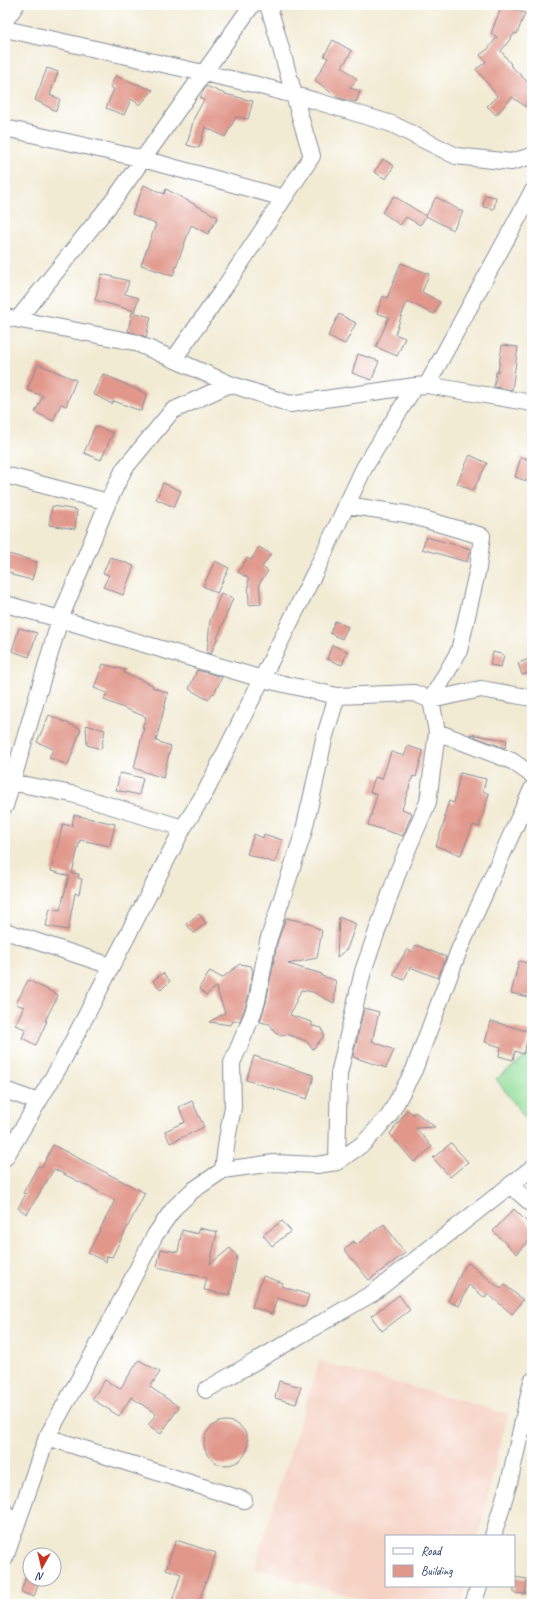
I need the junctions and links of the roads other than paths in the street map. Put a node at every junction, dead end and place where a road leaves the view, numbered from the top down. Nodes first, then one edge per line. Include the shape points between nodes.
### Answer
1 (16, 5) edge
2 (252, 5) edge
3 (268, 5) edge
4 (5, 21) edge
5 (5, 29) edge
6 (204, 73) junction
7 (293, 95) junction
8 (5, 128) edge
9 (532, 156) edge
10 (143, 159) junction
11 (532, 192) edge
12 (284, 198) junction
13 (12, 318) edge
14 (174, 359) junction
15 (230, 384) junction
16 (421, 385) junction
17 (532, 403) edge
18 (5, 475) edge
19 (108, 502) junction
20 (346, 506) junction
21 (5, 604) edge
22 (60, 619) junction
23 (262, 679) junction
24 (337, 696) junction
25 (532, 698) edge
26 (431, 700) junction
27 (437, 732) junction
28 (532, 775) edge
29 (8, 782) edge
30 (532, 789) edge
31 (5, 806) edge
32 (183, 828) junction
33 (5, 931) edge
34 (111, 966) junction
35 (5, 1090) edge
36 (38, 1102) junction
37 (5, 1158) edge
38 (337, 1162) junction
39 (532, 1168) edge
40 (223, 1170) junction
41 (510, 1185) junction
42 (532, 1204) edge
43 (532, 1381) edge
44 (206, 1390) dead end
45 (47, 1437) junction
46 (244, 1500) dead end
47 (5, 1512) edge
48 (5, 1530) edge
49 (493, 1535) edge
50 (5, 1558) edge
51 (479, 1587) edge
52 (473, 1604) edge

1 - 4 street
2 - 6 street
3 - 7 street
5 - 6 street
6 - 7 street
6 - 10 street
7 - 9 street via 392,124 456,156 511,162
7 - 12 street via 312,156
8 - 10 street
10 - 12 street
10 - 13 street via 116,197
11 - 16 street
12 - 14 street
13 - 14 street via 134,342
14 - 15 street
15 - 16 street via 290,404
15 - 19 street via 172,411 124,469
16 - 17 street
16 - 20 street via 364,468
18 - 19 street
19 - 22 street
20 - 23 street
20 - 26 street via 406,514 482,536 478,568 459,651
21 - 22 street
22 - 23 street
22 - 29 street
23 - 24 street
23 - 32 street via 206,791
24 - 26 street via 414,693
24 - 40 street via 324,739 303,834 268,941 257,1001 232,1063 233,1108
25 - 26 street via 481,689
26 - 27 street
27 - 28 street via 512,761
27 - 38 street via 428,802 399,869 363,971 339,1074
29 - 31 street
29 - 32 street via 72,794
30 - 38 street via 459,950 414,1070 389,1116 364,1142
32 - 34 street
33 - 34 street
34 - 36 street via 62,1062
35 - 36 street
36 - 37 street
38 - 40 street via 316,1165 274,1162
39 - 41 street
40 - 45 street via 192,1191 174,1208 155,1235
41 - 42 street
41 - 44 street via 373,1293
43 - 49 street via 510,1479
45 - 46 street
45 - 50 street
47 - 48 street
51 - 52 street

